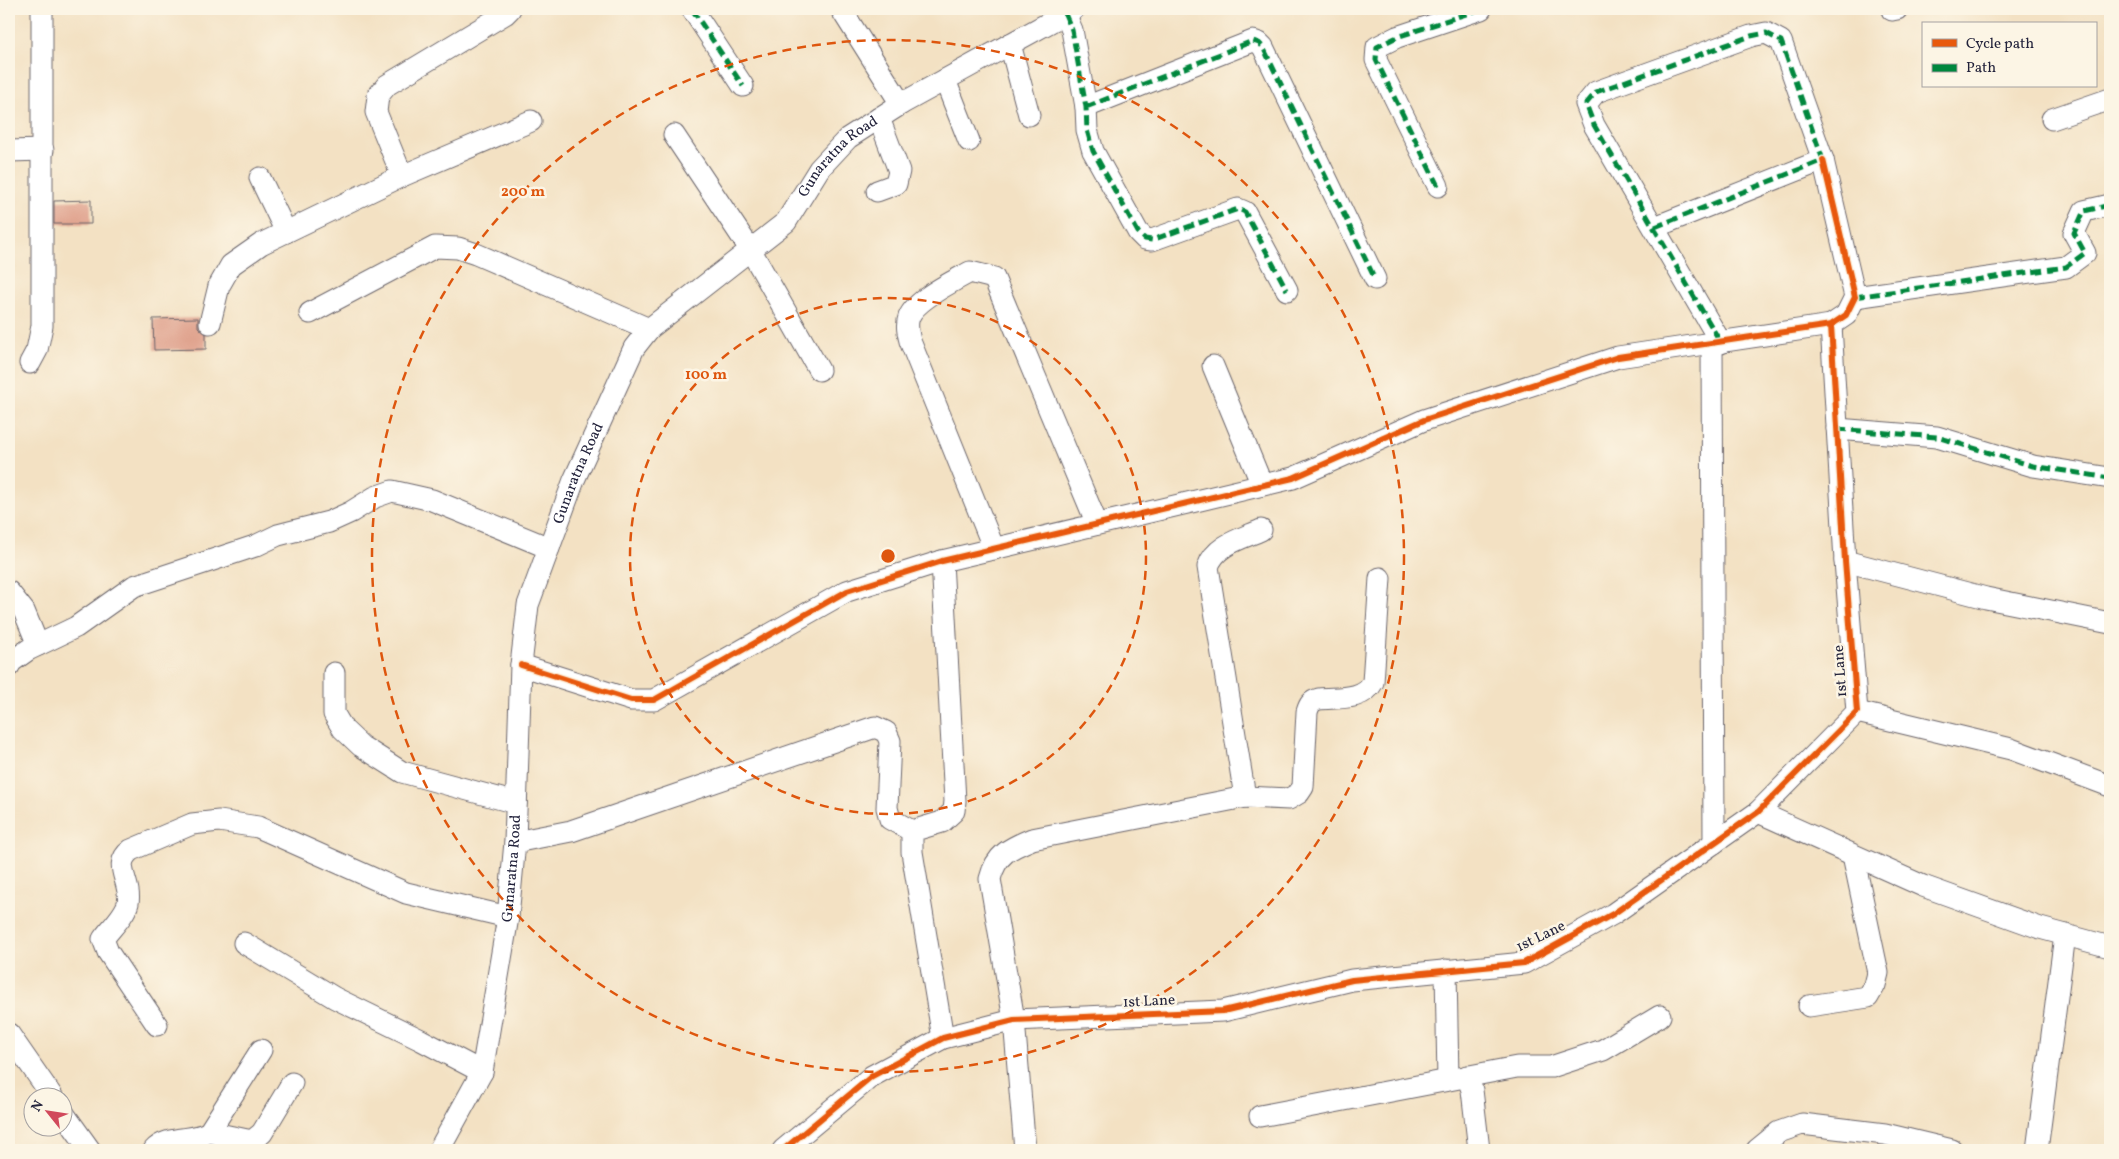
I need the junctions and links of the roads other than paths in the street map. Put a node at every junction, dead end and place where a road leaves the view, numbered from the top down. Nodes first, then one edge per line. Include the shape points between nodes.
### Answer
1 (42, 9) edge
2 (510, 9) edge
3 (692, 9) edge
4 (842, 9) edge
5 (1481, 9) edge
6 (1069, 11) edge
7 (1010, 44) junction
8 (945, 80) junction
9 (743, 86) dead end
10 (2110, 99) edge
11 (901, 104) junction
12 (1086, 107) junction
13 (1029, 115) dead end
14 (879, 118) junction
15 (2052, 119) dead end
16 (531, 122) dead end
17 (674, 135) dead end
18 (969, 141) dead end
19 (43, 150) junction
20 (9, 151) edge
21 (1823, 160) junction
22 (402, 176) junction
23 (260, 178) dead end
24 (1438, 186) dead end
25 (877, 192) dead end
26 (2110, 204) edge
27 (1655, 227) junction
28 (286, 232) junction
29 (750, 249) junction
30 (1375, 279) dead end
31 (1287, 290) dead end
32 (1855, 297) junction
33 (310, 313) dead end
34 (210, 323) dead end
35 (1831, 325) junction
36 (649, 329) junction
37 (1717, 344) junction
38 (30, 363) dead end
39 (1213, 366) dead end
40 (819, 370) dead end
41 (1837, 429) junction
42 (2110, 478) edge
43 (1262, 485) junction
44 (1097, 524) junction
45 (1261, 530) dead end
46 (549, 548) junction
47 (994, 548) junction
48 (942, 561) junction
49 (1845, 561) junction
50 (1380, 578) dead end
51 (9, 592) edge
52 (2110, 623) edge
53 (38, 645) junction
54 (521, 665) junction
55 (9, 666) edge
56 (334, 673) dead end
57 (1856, 712) junction
58 (2110, 786) edge
59 (1245, 797) junction
60 (516, 803) junction
61 (1758, 812) junction
62 (912, 831) junction
63 (515, 842) junction
64 (1714, 843) junction
65 (1853, 855) junction
66 (508, 917) junction
67 (2065, 935) junction
68 (244, 942) dead end
69 (2110, 947) edge
70 (1446, 970) junction
71 (1809, 1006) dead end
72 (1660, 1016) dead end
73 (1014, 1020) junction
74 (157, 1025) dead end
75 (9, 1034) edge
76 (943, 1038) junction
77 (261, 1050) dead end
78 (482, 1072) junction
79 (1458, 1078) junction
80 (292, 1083) dead end
81 (45, 1086) edge
82 (1260, 1116) dead end
83 (72, 1125) edge
84 (209, 1132) junction
85 (793, 1147) edge
86 (90, 1150) edge
87 (154, 1150) edge
88 (439, 1150) edge
89 (1024, 1150) edge
90 (1479, 1150) edge
91 (1757, 1150) edge
92 (1952, 1150) edge
93 (2037, 1150) edge

1 - 19 street
2 - 22 street via 386,85 378,96 376,112
3 - 9 street
4 - 11 street
5 - 24 street via 1397,37 1377,47 1376,60
6 - 7 street, Gunaratna Road
6 - 12 street
7 - 8 street, Gunaratna Road
7 - 13 street
8 - 11 street, Gunaratna Road
8 - 18 street
10 - 15 street
11 - 14 street, Gunaratna Road
12 - 30 street via 1252,41 1259,43
12 - 31 street via 1087,130 1093,151 1145,239 1152,240 1238,209 1245,212
14 - 25 street via 899,171 896,184
14 - 29 street, Gunaratna Road via 848,138 819,169 786,222
16 - 22 street
17 - 29 street
19 - 20 street
19 - 38 street via 42,326 37,350
21 - 27 street
21 - 27 street via 1781,41 1766,33 1596,92 1586,104 1594,126
21 - 32 street
22 - 28 street
23 - 28 street
26 - 32 street via 2084,211 2074,233 2085,253 2066,267
27 - 37 street
28 - 34 street via 261,244 231,265 219,286
29 - 36 street, Gunaratna Road
29 - 40 street
32 - 35 street via 1846,314
33 - 36 street via 435,247 458,248
35 - 37 street
35 - 41 street, 1st Lane
36 - 46 street, Gunaratna Road via 634,348 574,480
37 - 43 street via 1618,357 1424,420 1293,478
37 - 64 street
39 - 43 street
41 - 42 street via 1937,437 2033,466
41 - 49 street, 1st Lane
43 - 44 street
44 - 47 street
44 - 47 street via 994,278 970,272 930,294 910,316 908,328 910,341
45 - 59 street via 1224,546 1215,553 1208,567
46 - 53 street via 432,500 392,491 329,522 278,535 134,586 76,627
46 - 54 street, Gunaratna Road via 528,605
47 - 48 street
48 - 54 street via 847,591 654,700 631,700
48 - 62 street via 954,811 942,822
49 - 52 street via 1986,598
49 - 57 street, 1st Lane
50 - 59 street via 1373,682 1369,690 1362,695 1313,700 1309,704 1300,793 1289,799
51 - 53 street via 24,611
53 - 55 street
54 - 60 street, Gunaratna Road
56 - 60 street via 334,714 343,729 361,746 402,772
57 - 58 street via 2011,749
57 - 61 street, 1st Lane
59 - 73 street via 1032,840 1010,848 998,860 990,879
60 - 63 street, Gunaratna Road
61 - 64 street, 1st Lane
61 - 65 street
62 - 63 street via 890,819 887,808 890,741 886,732 875,727 570,831
62 - 76 street via 912,852
63 - 66 street, Gunaratna Road
64 - 70 street, 1st Lane via 1613,914 1524,963
65 - 67 street via 1923,886
65 - 71 street via 1878,973 1875,986 1868,997
66 - 74 street via 406,893 258,827 218,821 192,824 123,856 121,863 129,892 127,906 103,939 108,952
66 - 78 street, Gunaratna Road
67 - 69 street
67 - 93 street
68 - 78 street via 334,998
70 - 73 street, 1st Lane via 1352,980 1223,1011
70 - 79 street
72 - 79 street via 1603,1050 1566,1063 1551,1067 1517,1067
73 - 76 street, 1st Lane
73 - 89 street
75 - 81 street
76 - 85 street, 1st Lane via 872,1076
77 - 84 street
78 - 88 street, Gunaratna Road
79 - 82 street
79 - 90 street via 1472,1090
80 - 84 street via 262,1133 252,1141
83 - 86 street
84 - 87 street via 200,1137 166,1142
91 - 92 street via 1779,1132 1802,1124 1885,1134

